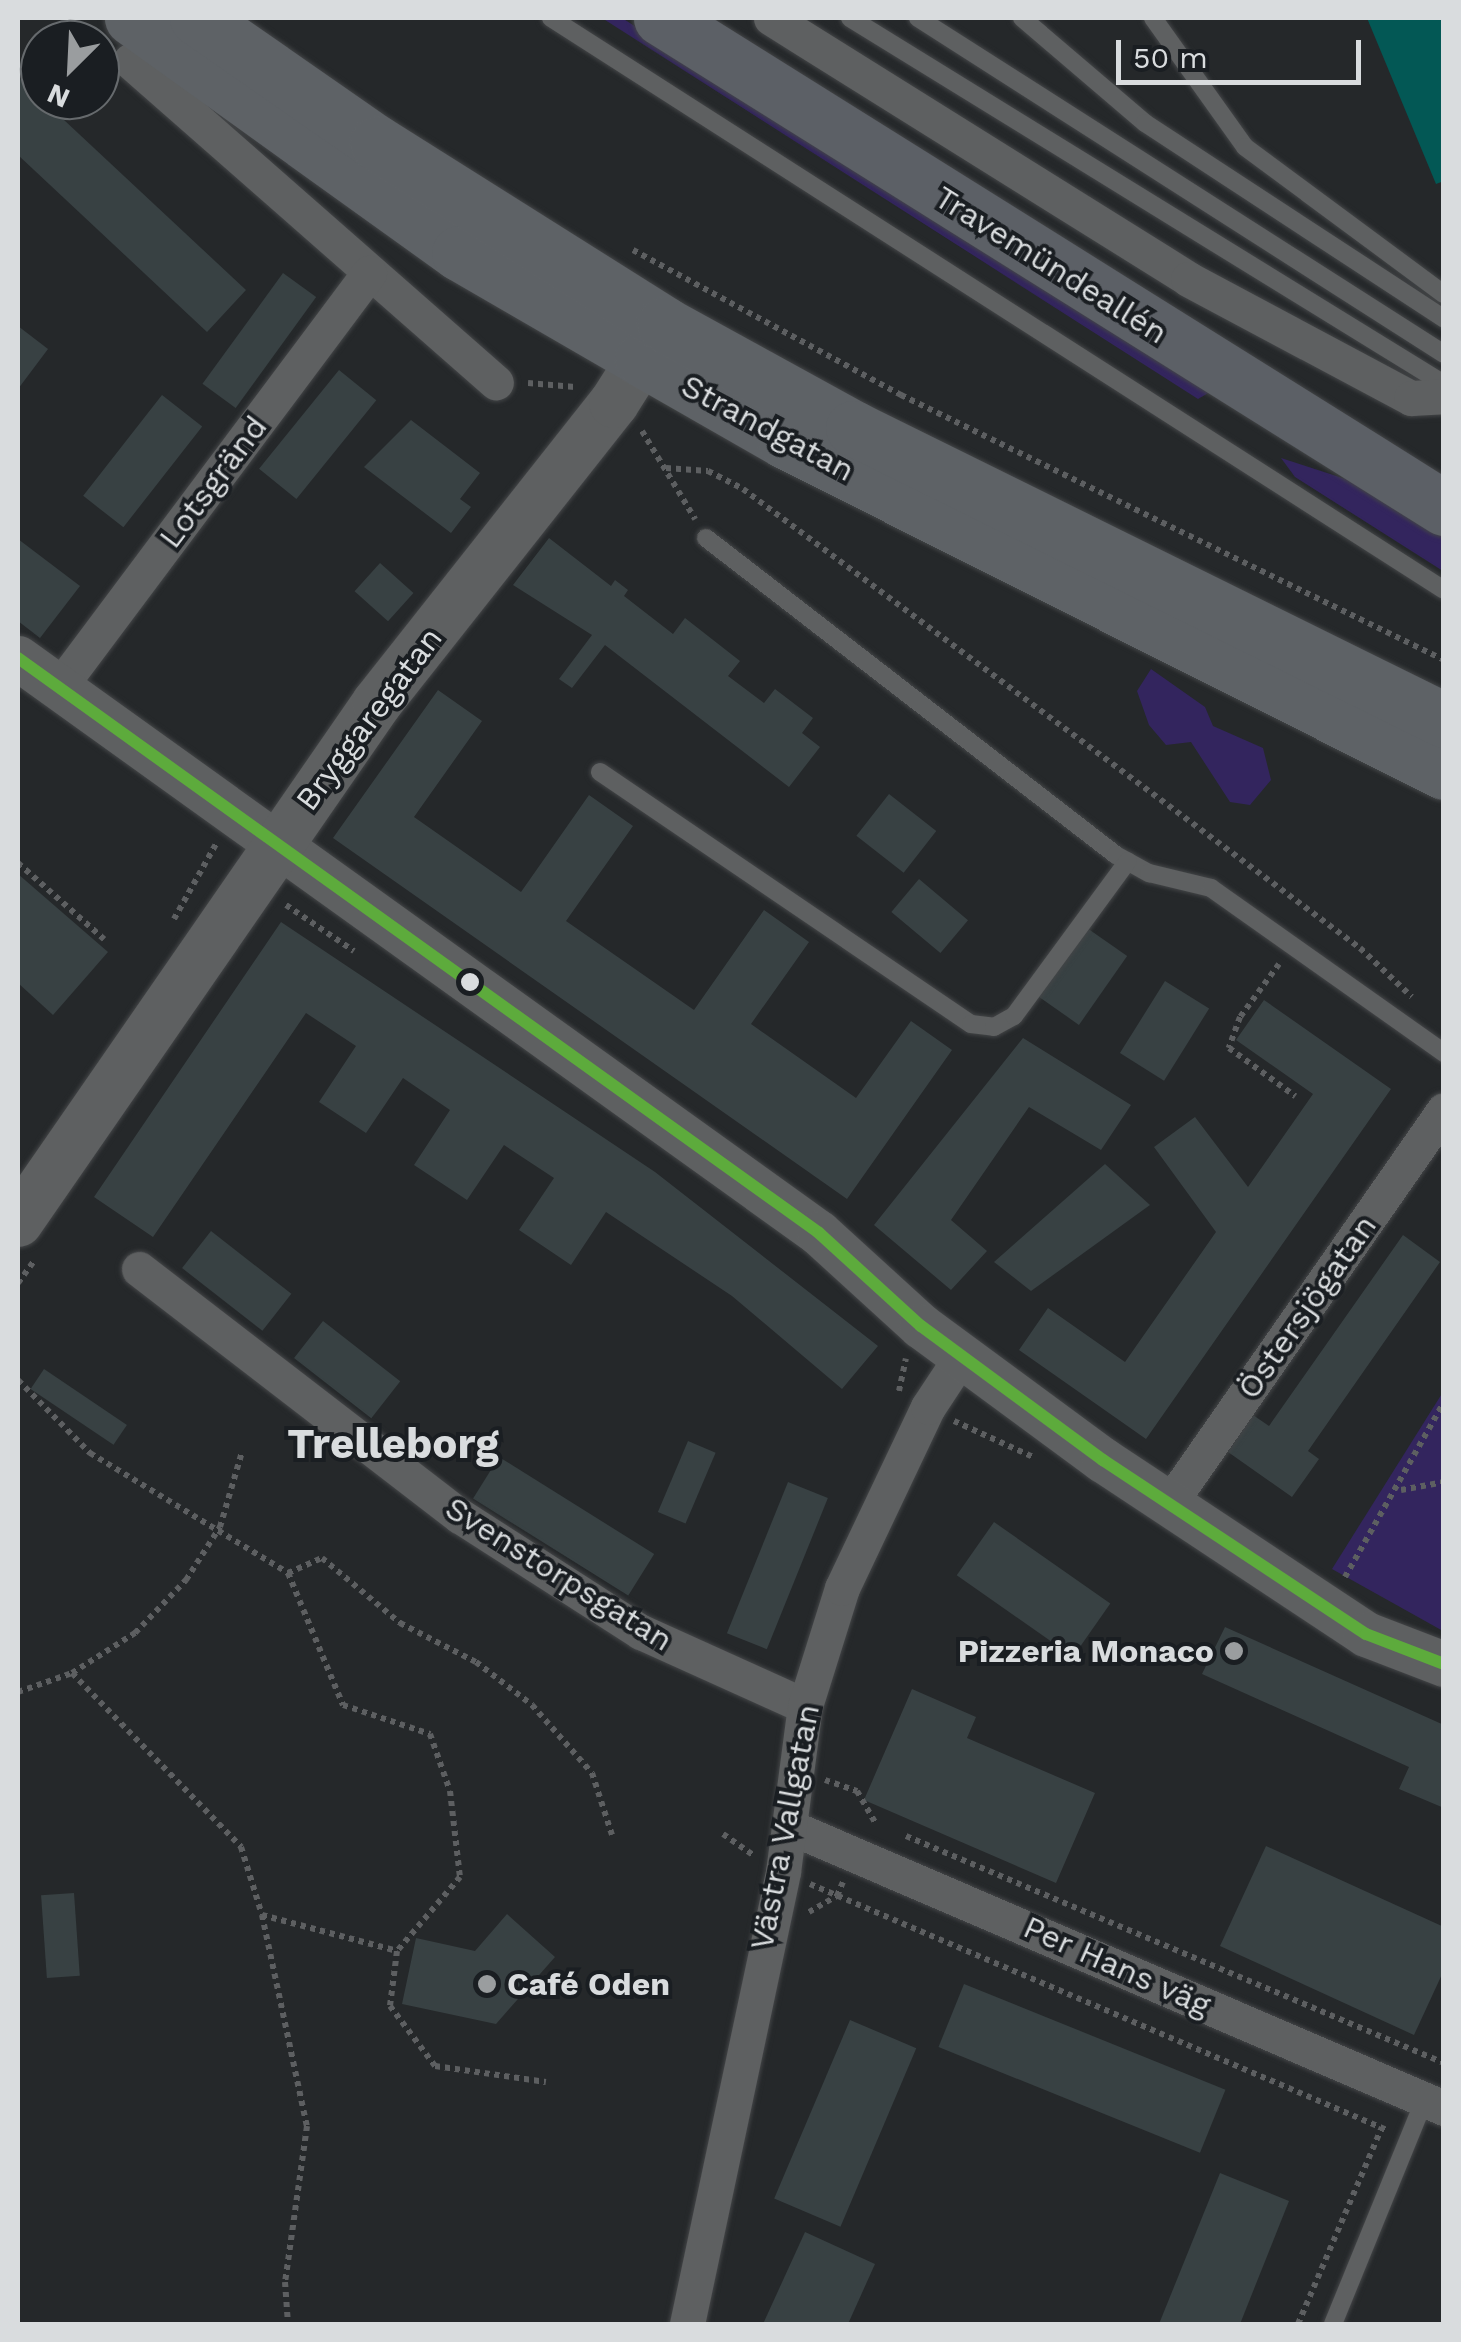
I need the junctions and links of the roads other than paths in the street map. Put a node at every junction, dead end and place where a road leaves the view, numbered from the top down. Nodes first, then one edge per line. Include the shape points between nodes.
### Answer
1 (198, 18) edge
2 (551, 18) edge
3 (660, 18) edge
4 (771, 18) edge
5 (850, 18) edge
6 (918, 18) edge
7 (1022, 18) edge
8 (1153, 18) edge
9 (131, 39) edge
10 (364, 160) junction
11 (313, 223) junction
12 (369, 273) junction
13 (1444, 294) edge
14 (1444, 319) edge
15 (653, 342) junction
16 (1444, 354) edge
17 (496, 382) dead end
18 (1444, 384) edge
19 (1444, 396) edge
20 (1444, 508) edge
21 (706, 538) dead end
22 (1444, 590) edge
23 (18, 658) edge
24 (57, 690) junction
25 (1444, 720) edge
26 (600, 772) dead end
27 (1444, 772) edge
28 (274, 846) junction
29 (1128, 861) junction
30 (1444, 1053) edge
31 (1444, 1110) edge
32 (18, 1222) edge
33 (139, 1269) dead end
34 (961, 1357) junction
35 (1169, 1504) junction
36 (1444, 1664) edge
37 (805, 1706) junction
38 (790, 1827) junction
39 (1434, 2104) edge
40 (687, 2324) edge
41 (1333, 2324) edge

1 - 10 main road, Strandgatan
2 - 22 lane
3 - 20 highway, Travemündeallén
4 - 19 street via 1251,314 1412,398
5 - 18 lane
6 - 16 lane
7 - 14 lane via 1145,122
8 - 13 lane via 1245,147
9 - 10 main road, Strandgatan
9 - 11 street
10 - 11 street
10 - 15 main road, Strandgatan via 460,253
11 - 12 street
12 - 17 street
12 - 24 street, Lotsgränd
15 - 25 main road, Strandgatan via 853,428
15 - 27 main road, Strandgatan via 784,440
15 - 28 main road, Bryggaregatan
21 - 29 lane
23 - 24 street
24 - 28 street
26 - 29 lane via 972,1024 994,1027 1014,1016
28 - 32 main road, Bryggaregatan
28 - 34 street via 819,1233
29 - 30 lane via 1212,888
31 - 35 street, Östersjögatan
33 - 37 street, Svenstorpsgatan via 460,1516 640,1632
34 - 35 street
34 - 37 street, Västra Vallgatan via 928,1407 842,1588
35 - 36 street via 1366,1634
37 - 38 street, Västra Vallgatan
38 - 39 street, Per Hans väg
38 - 40 street, Västra Vallgatan
39 - 41 lane via 1409,2139

